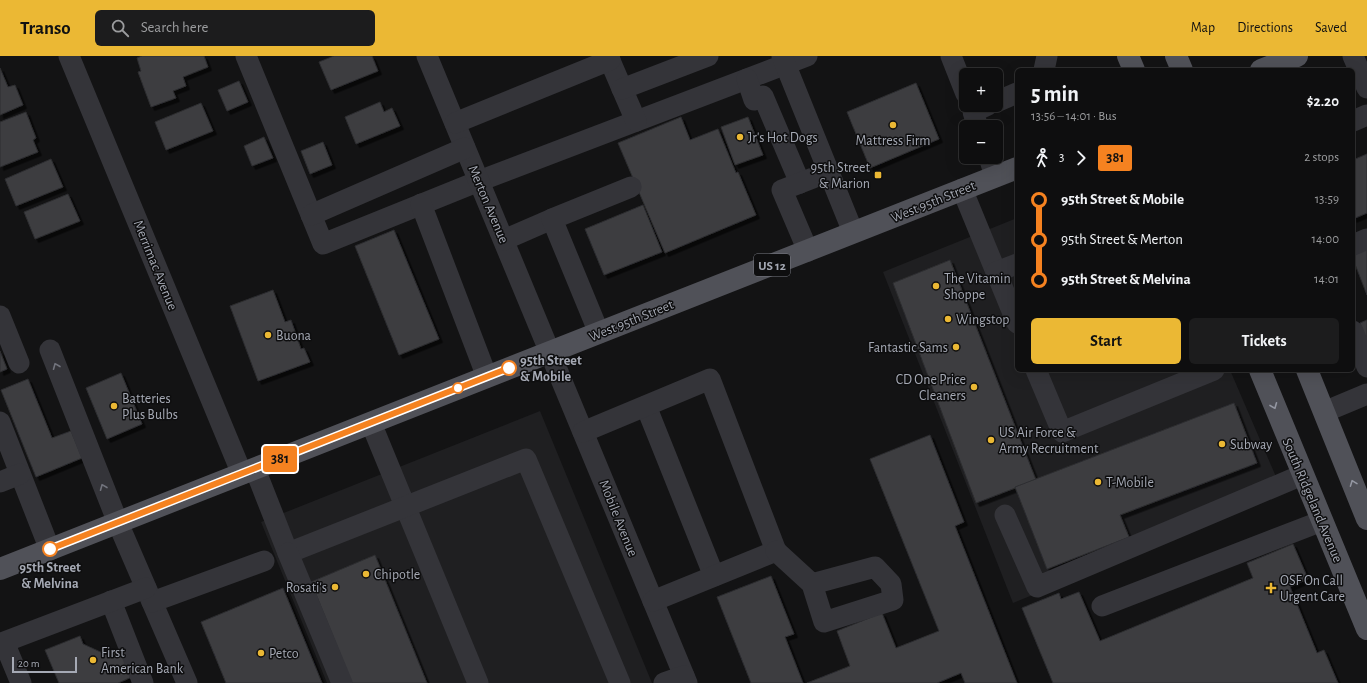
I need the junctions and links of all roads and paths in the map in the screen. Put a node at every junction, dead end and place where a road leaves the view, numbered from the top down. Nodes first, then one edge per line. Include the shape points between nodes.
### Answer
1 (69, 56) edge
2 (246, 56) edge
3 (427, 56) edge
4 (708, 56) edge
5 (807, 56) edge
6 (951, 56) edge
7 (1128, 56) edge
8 (1176, 56) edge
9 (1297, 56) edge
10 (1353, 56) edge
11 (609, 58) edge
12 (784, 60) edge
13 (1133, 68) edge
14 (1181, 68) edge
15 (1267, 68) edge
16 (959, 73) edge
17 (747, 79) junction
18 (1367, 88) edge
19 (622, 89) junction
20 (1015, 93) edge
21 (1003, 99) edge
22 (1367, 115) edge
23 (1355, 120) edge
24 (636, 121) junction
25 (454, 123) junction
26 (465, 148) junction
27 (992, 167) edge
28 (1015, 168) edge
29 (829, 172) junction
30 (479, 181) junction
31 (800, 183) junction
32 (631, 187) dead end
33 (962, 190) junction
34 (422, 204) junction
35 (311, 215) junction
36 (552, 219) junction
37 (853, 232) junction
38 (1367, 239) edge
39 (504, 240) junction
40 (1355, 244) edge
41 (808, 251) junction
42 (1015, 265) edge
43 (996, 272) junction
44 (0, 316) edge
45 (1015, 318) edge
46 (599, 333) junction
47 (1355, 336) edge
48 (50, 350) dead end
49 (550, 352) junction
50 (20, 363) dead end
51 (1367, 367) edge
52 (1037, 372) edge
53 (1204, 372) edge
54 (1261, 372) edge
55 (1308, 372) edge
56 (1189, 375) edge
57 (487, 377) junction
58 (1367, 394) edge
59 (646, 406) junction
60 (1324, 412) junction
61 (0, 422) edge
62 (371, 423) junction
63 (583, 432) junction
64 (248, 472) junction
65 (20, 474) junction
66 (1302, 475) junction
67 (0, 482) edge
68 (405, 506) junction
69 (1005, 515) dead end
70 (1367, 519) edge
71 (1322, 521) junction
72 (118, 523) junction
73 (50, 550) junction
74 (776, 551) junction
75 (288, 553) junction
76 (264, 561) dead end
77 (0, 570) edge
78 (714, 576) junction
79 (812, 584) dead end
80 (149, 595) junction
81 (112, 601) junction
82 (653, 601) junction
83 (1102, 606) dead end
84 (1367, 629) edge
85 (685, 679) edge
86 (21, 683) edge
87 (143, 683) edge
88 (186, 683) edge
89 (342, 683) edge
90 (478, 683) edge
91 (620, 683) edge
92 (664, 683) edge

1 - 64 street, Merrimac Avenue
2 - 35 street
3 - 25 street, Merton Avenue
4 - 19 street
5 - 12 street
6 - 16 street
7 - 13 main road
8 - 14 main road
9 - 15 main road
10 - 18 street
11 - 19 street
11 - 25 street
12 - 17 street
12 - 29 street
17 - 24 street
17 - 31 street via 754,100 763,96
19 - 24 street
20 - 21 street
22 - 23 street
24 - 30 street
25 - 26 street, Merton Avenue
26 - 30 street, Merton Avenue
26 - 35 street
27 - 28 main road, West 95th Street / US 12
27 - 33 main road, West 95th Street / US 12
29 - 31 street
29 - 37 street
30 - 34 street
30 - 39 street, Merton Avenue
31 - 41 street via 782,190
32 - 36 street
33 - 37 main road, West 95th Street / US 12
33 - 43 street
34 - 35 street via 323,244
34 - 57 street
36 - 39 street
36 - 46 street
37 - 41 main road, West 95th Street / US 12
38 - 40 street
39 - 49 street, Merton Avenue
41 - 46 main road, West 95th Street / US 12
42 - 43 street
43 - 45 street
44 - 50 street
46 - 49 main road, West 95th Street / US 12
47 - 51 street
72 -> 48 street
49 - 57 main road, West 95th Street / US 12
49 - 63 street, Mobile Avenue
52 - 56 street via 1062,432
53 - 56 street
54 -> 66 main road, South Ridgeland Avenue
55 - 60 main road
57 - 62 main road, West 95th Street / US 12
58 - 60 street
59 - 63 street
59 - 74 street via 710,380
59 - 78 street
70 -> 60 main road
61 - 65 street
62 - 64 main road, West 95th Street / US 12
62 - 68 street
63 - 82 street, Mobile Avenue
64 - 72 main road, West 95th Street / US 12
64 - 75 street, Merrimac Avenue
65 - 67 street
65 - 73 street
66 - 69 street via 1037,587
66 - 71 main road, South Ridgeland Avenue
68 - 75 street
68 - 90 street
68 - 91 street via 526,459
71 - 83 street
71 - 84 main road, South Ridgeland Avenue
72 - 73 main road, West 95th Street / US 12
72 - 80 street
73 - 77 main road, West 95th Street / US 12
74 - 78 street
74 - 79 street
75 - 89 street, Merrimac Avenue
76 - 80 street
78 - 82 street
80 - 81 street
80 - 88 street
81 - 86 street via 4,642
81 - 87 street
82 - 85 street, Mobile Avenue
85 - 92 street

